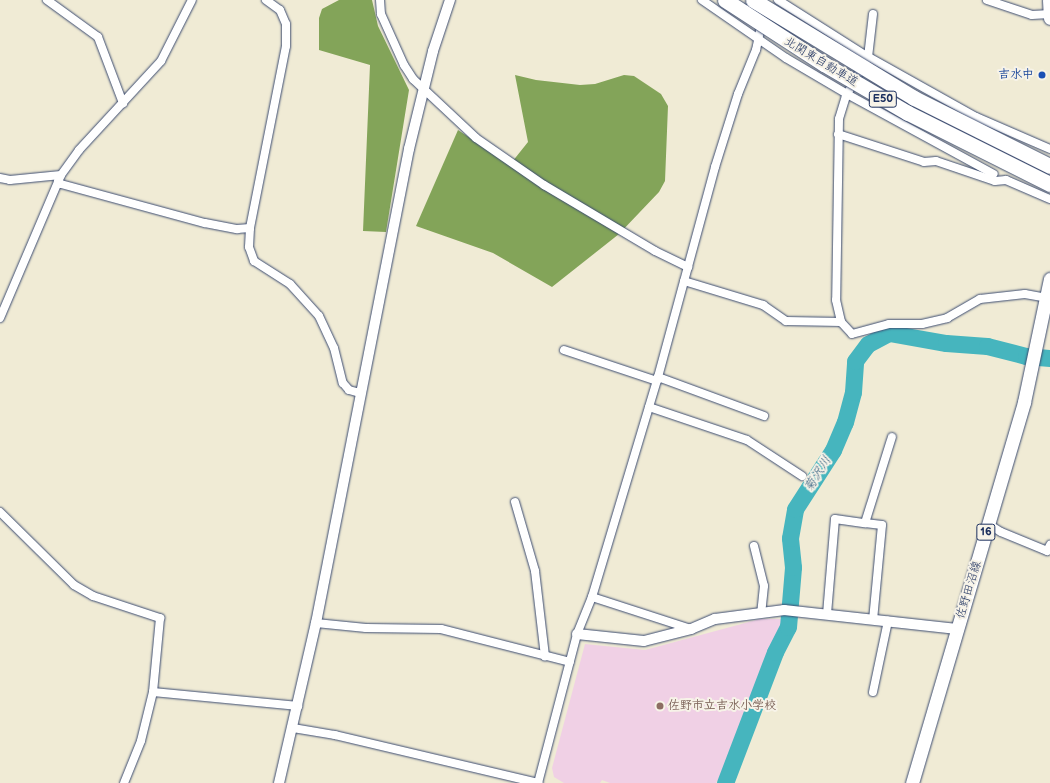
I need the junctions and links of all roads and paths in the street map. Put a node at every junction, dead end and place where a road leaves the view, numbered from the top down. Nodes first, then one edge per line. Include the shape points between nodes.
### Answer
1 (47, 0) edge
2 (192, 0) edge
3 (266, 0) edge
4 (380, 0) edge
5 (450, 0) edge
6 (702, 0) edge
7 (725, 0) edge
8 (753, 0) edge
9 (766, 0) edge
10 (778, 0) edge
11 (987, 0) edge
12 (1049, 0) edge
13 (874, 14) dead end
14 (1050, 14) edge
15 (1050, 18) edge
16 (758, 39) junction
17 (868, 57) junction
18 (423, 89) junction
19 (846, 94) junction
20 (123, 103) junction
21 (959, 107) junction
22 (1010, 133) junction
23 (838, 134) junction
24 (938, 144) junction
25 (1050, 149) edge
26 (1050, 166) edge
27 (995, 177) junction
28 (0, 178) edge
29 (59, 178) junction
30 (1050, 184) edge
31 (1050, 198) edge
32 (250, 228) junction
33 (688, 267) junction
34 (684, 281) junction
35 (1050, 281) edge
36 (1047, 298) junction
37 (0, 318) edge
38 (841, 322) junction
39 (564, 350) dead end
40 (657, 379) junction
41 (360, 393) junction
42 (649, 407) junction
43 (764, 416) dead end
44 (892, 437) dead end
45 (802, 476) dead end
46 (515, 502) dead end
47 (0, 512) edge
48 (865, 523) junction
49 (988, 524) junction
50 (1050, 545) edge
51 (754, 546) dead end
52 (592, 597) junction
53 (761, 613) junction
54 (827, 614) junction
55 (873, 620) junction
56 (888, 621) junction
57 (316, 623) junction
58 (691, 629) junction
59 (957, 629) junction
60 (577, 634) junction
61 (545, 656) junction
62 (570, 662) junction
63 (153, 692) junction
64 (873, 692) dead end
65 (298, 706) junction
66 (293, 728) junction
67 (124, 783) edge
68 (279, 783) edge
69 (538, 783) edge
70 (912, 783) edge

1 - 20 street via 98,37
2 - 20 street via 161,61
3 - 32 street via 280,10 286,24 286,46
4 - 18 street via 382,14 404,65
5 - 18 street
6 - 16 street
7 - 30 highway, 北関東自動車道 / E50, bridge via 901,110
8 - 26 highway, 北関東自動車道 / E50, bridge via 914,98
9 - 16 street
10 - 17 street
11 - 14 street via 1032,15
12 - 14 main road
13 - 17 street
14 - 15 main road
16 - 19 street
16 - 33 street via 738,94
17 - 19 street
17 - 21 street
18 - 33 street via 494,152 610,225
18 - 41 street
19 - 23 street
19 - 24 street
20 - 29 street via 79,150
21 - 22 street
21 - 24 street
22 - 25 street
22 - 27 street via 998,152
23 - 27 street
23 - 38 street via 836,300
24 - 27 street
27 - 31 street
28 - 29 street
29 - 32 street via 61,184 205,223 237,229
29 - 37 street
32 - 41 street via 249,247 254,261 290,284 306,300 328,333 343,383 349,390
33 - 34 street
34 - 38 street via 763,305 786,321
34 - 40 street
35 - 36 main road, 佐野田沼線 / 16
36 - 38 street via 1025,294 980,299 947,318 922,324 889,324 852,334
36 - 49 main road, 佐野田沼線 / 16 via 1024,402
39 - 40 street
40 - 42 street
40 - 43 street
41 - 57 street
42 - 45 street via 747,440
42 - 52 street
44 - 48 street
46 - 61 street via 535,571
47 - 63 street via 74,585 93,596 160,618
48 - 54 street via 835,519
48 - 55 street via 882,525
49 - 50 street via 1001,532 1047,550
49 - 59 main road, 佐野田沼線 / 16
51 - 53 street via 764,586
52 - 58 street
52 - 60 street
53 - 54 street via 784,610
53 - 58 street via 716,619
54 - 55 street
55 - 56 street
56 - 59 street
56 - 64 street
57 - 61 street via 366,628 441,629
57 - 65 street
58 - 60 street via 644,641
59 - 70 main road, 佐野田沼線 / 16
60 - 62 street
61 - 62 street
62 - 69 street
63 - 65 street
63 - 67 street via 141,741
65 - 66 street
66 - 68 street
66 - 69 street via 335,735

